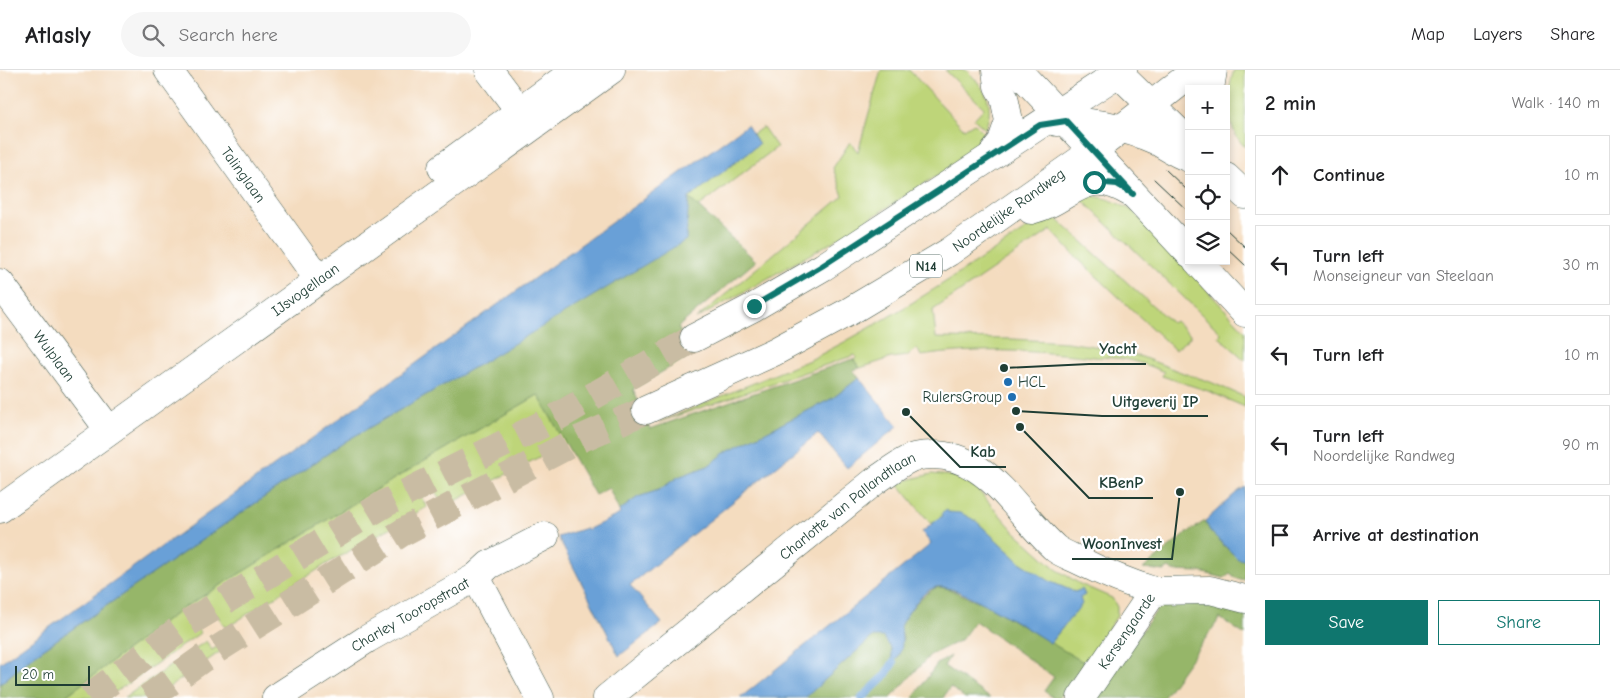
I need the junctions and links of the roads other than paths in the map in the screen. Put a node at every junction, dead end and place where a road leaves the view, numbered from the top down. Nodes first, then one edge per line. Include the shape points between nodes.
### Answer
1 (168, 70) edge
2 (489, 70) edge
3 (576, 70) edge
4 (611, 70) edge
5 (996, 70) edge
6 (1017, 70) edge
7 (1196, 70) edge
8 (1213, 70) edge
9 (1119, 71) edge
10 (1211, 85) edge
11 (1152, 105) junction
12 (526, 119) junction
13 (1055, 120) junction
14 (1120, 130) junction
15 (1185, 138) edge
16 (1093, 151) junction
17 (1185, 157) edge
18 (990, 158) junction
19 (1230, 181) edge
20 (1133, 194) junction
21 (1245, 195) edge
22 (999, 218) junction
23 (1185, 249) edge
24 (1201, 265) edge
25 (314, 273) junction
26 (0, 283) edge
27 (1245, 312) edge
28 (694, 338) tunnel mouth
29 (646, 410) tunnel mouth
30 (104, 424) junction
31 (0, 488) edge
32 (0, 509) edge
33 (545, 536) dead end
34 (476, 577) junction
35 (1154, 591) junction
36 (1245, 599) edge
37 (276, 698) edge
38 (540, 698) edge
39 (607, 698) edge
40 (1081, 698) edge

1 - 25 street, Talinglaan
2 - 12 street
3 - 12 street, IJsvogellaan
4 - 12 street, IJsvogellaan
5 - 18 street via 1009,121 1001,144
6 - 13 street
7 - 11 street, Noordelijke Randweg / N14
8 - 10 street
9 - 11 street
9 - 13 street
11 - 14 street, Noordelijke Randweg / N14
11 - 15 street
12 - 25 street, IJsvogellaan
13 - 14 street via 1086,121
13 - 16 street
13 - 18 street
14 - 16 street, Noordelijke Randweg / N14
14 - 17 street via 1156,141
16 - 20 street
16 - 22 street, Noordelijke Randweg / N14
18 - 28 street via 822,266
19 - 21 street
20 - 22 street via 1117,184 1086,183 1042,208
20 - 23 street
22 - 29 street, Noordelijke Randweg / N14 via 850,311 774,352
24 - 27 street
25 - 30 street, IJsvogellaan
26 - 30 street, Wulplaan
30 - 31 street, IJsvogellaan
30 - 32 street, IJsvogellaan
33 - 34 street, Charley Tooropstraat via 489,565
34 - 37 street, Charley Tooropstraat via 368,639
34 - 38 street
35 - 36 street, Kersengaarde via 1210,590
35 - 39 street, Charlotte van Pallandtlaan via 1117,579 1058,550 995,481 978,468 957,458 936,455 913,458 875,480
35 - 40 street, Kersengaarde

